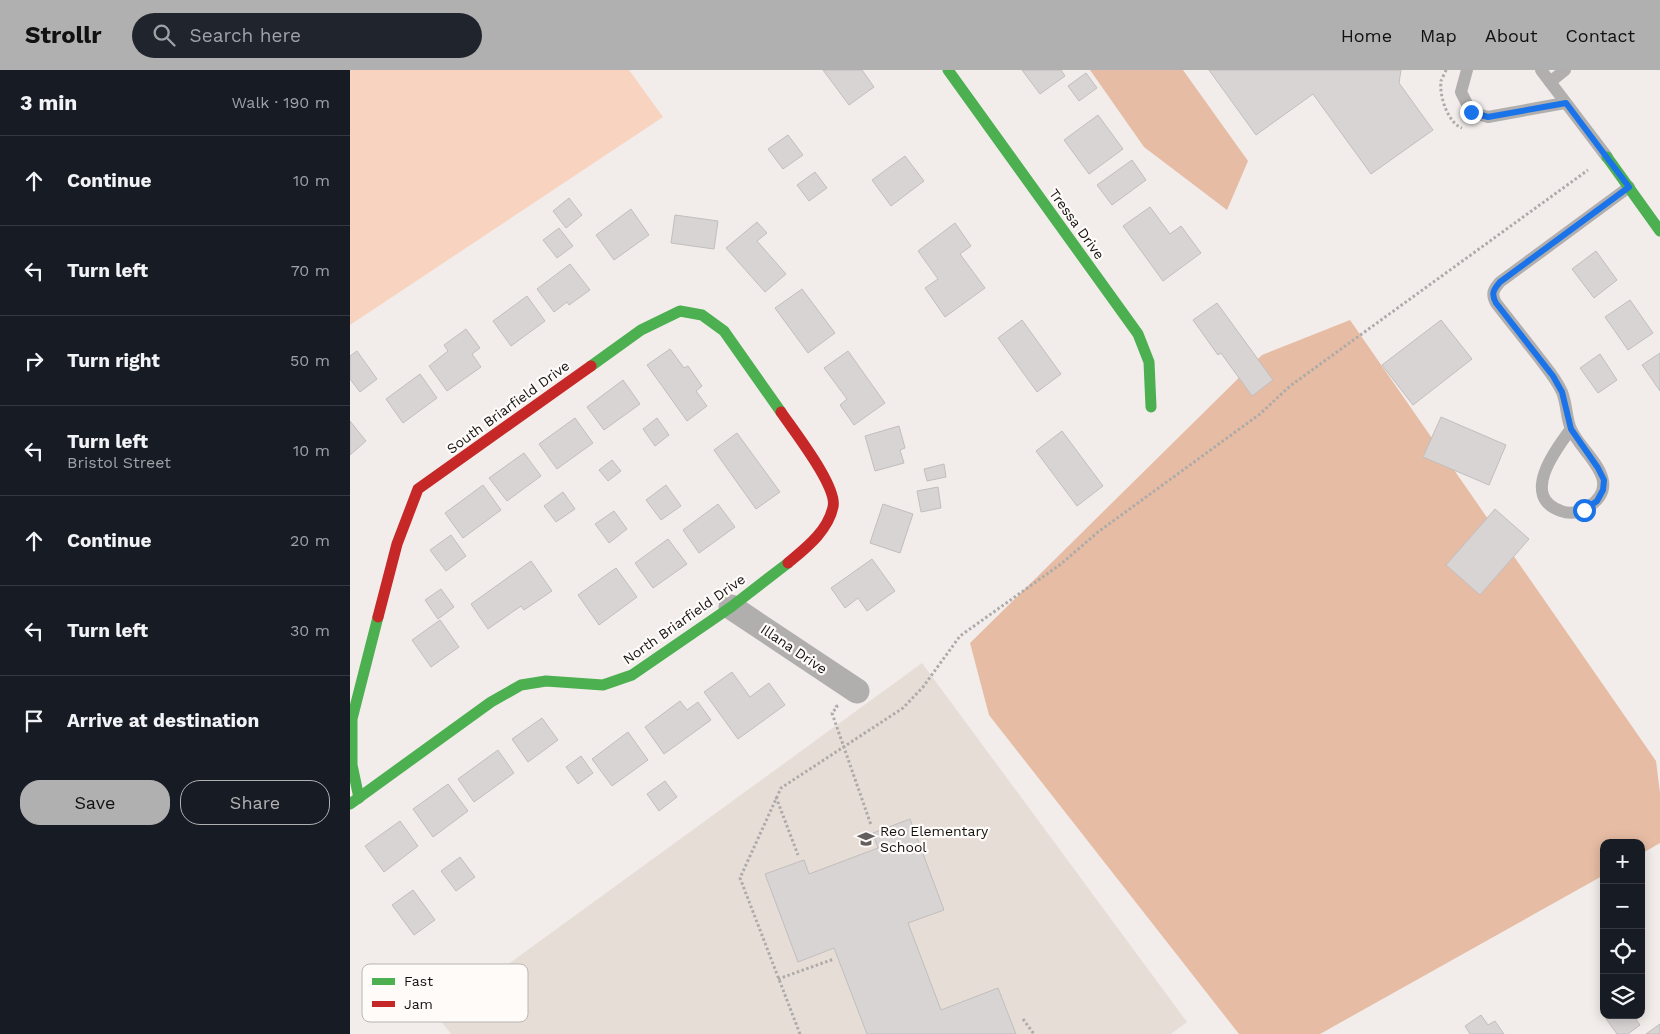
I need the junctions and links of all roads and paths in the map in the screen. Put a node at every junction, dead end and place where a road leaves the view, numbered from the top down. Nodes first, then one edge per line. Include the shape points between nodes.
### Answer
1 (948, 70) edge
2 (1468, 70) edge
3 (1541, 70) edge
4 (1566, 70) edge
5 (1550, 82) junction
6 (1566, 103) junction
7 (1607, 157) junction
8 (1629, 187) junction
9 (1660, 231) edge
10 (1151, 407) dead end
11 (1571, 429) junction
12 (831, 491) joint
13 (731, 607) junction
14 (857, 691) dead end
15 (833, 700) dead end
16 (844, 747) junction
17 (776, 797) junction
18 (354, 801) edge
19 (871, 824) dead end
20 (798, 855) dead end
21 (834, 959) dead end
22 (778, 979) junction
23 (1023, 1019) dead end
24 (800, 1034) edge
25 (1034, 1034) edge

1 - 10 street, Tressa Drive via 1138,334 1149,362
2 - 6 lane via 1461,92 1471,112 1488,117
3 - 5 lane
4 - 5 lane
5 - 6 lane
6 - 7 lane
7 - 8 street
7 - 16 path via 1290,386 1260,414 960,636 923,687 903,708
8 - 9 street
8 - 11 lane via 1493,290 1496,303 1562,392
11 - 11 lane via 1604,480 1597,501 1584,510 1568,514 1547,503 1542,493 1542,481 1556,449
12 - 13 street, North Briarfield Drive via 834,505 826,525 808,548
12 - 18 street, South Briarfield Drive via 818,466 724,331 702,314 680,310 641,330 418,490 397,544 352,719
13 - 14 street, Illana Drive
13 - 18 street, North Briarfield Drive via 632,675 603,685 546,681 521,685 491,702
15 - 16 path via 837,707 832,713
16 - 17 path via 781,788
16 - 19 path
17 - 20 path
17 - 22 path via 740,878
21 - 22 path
22 - 24 path
23 - 25 path

